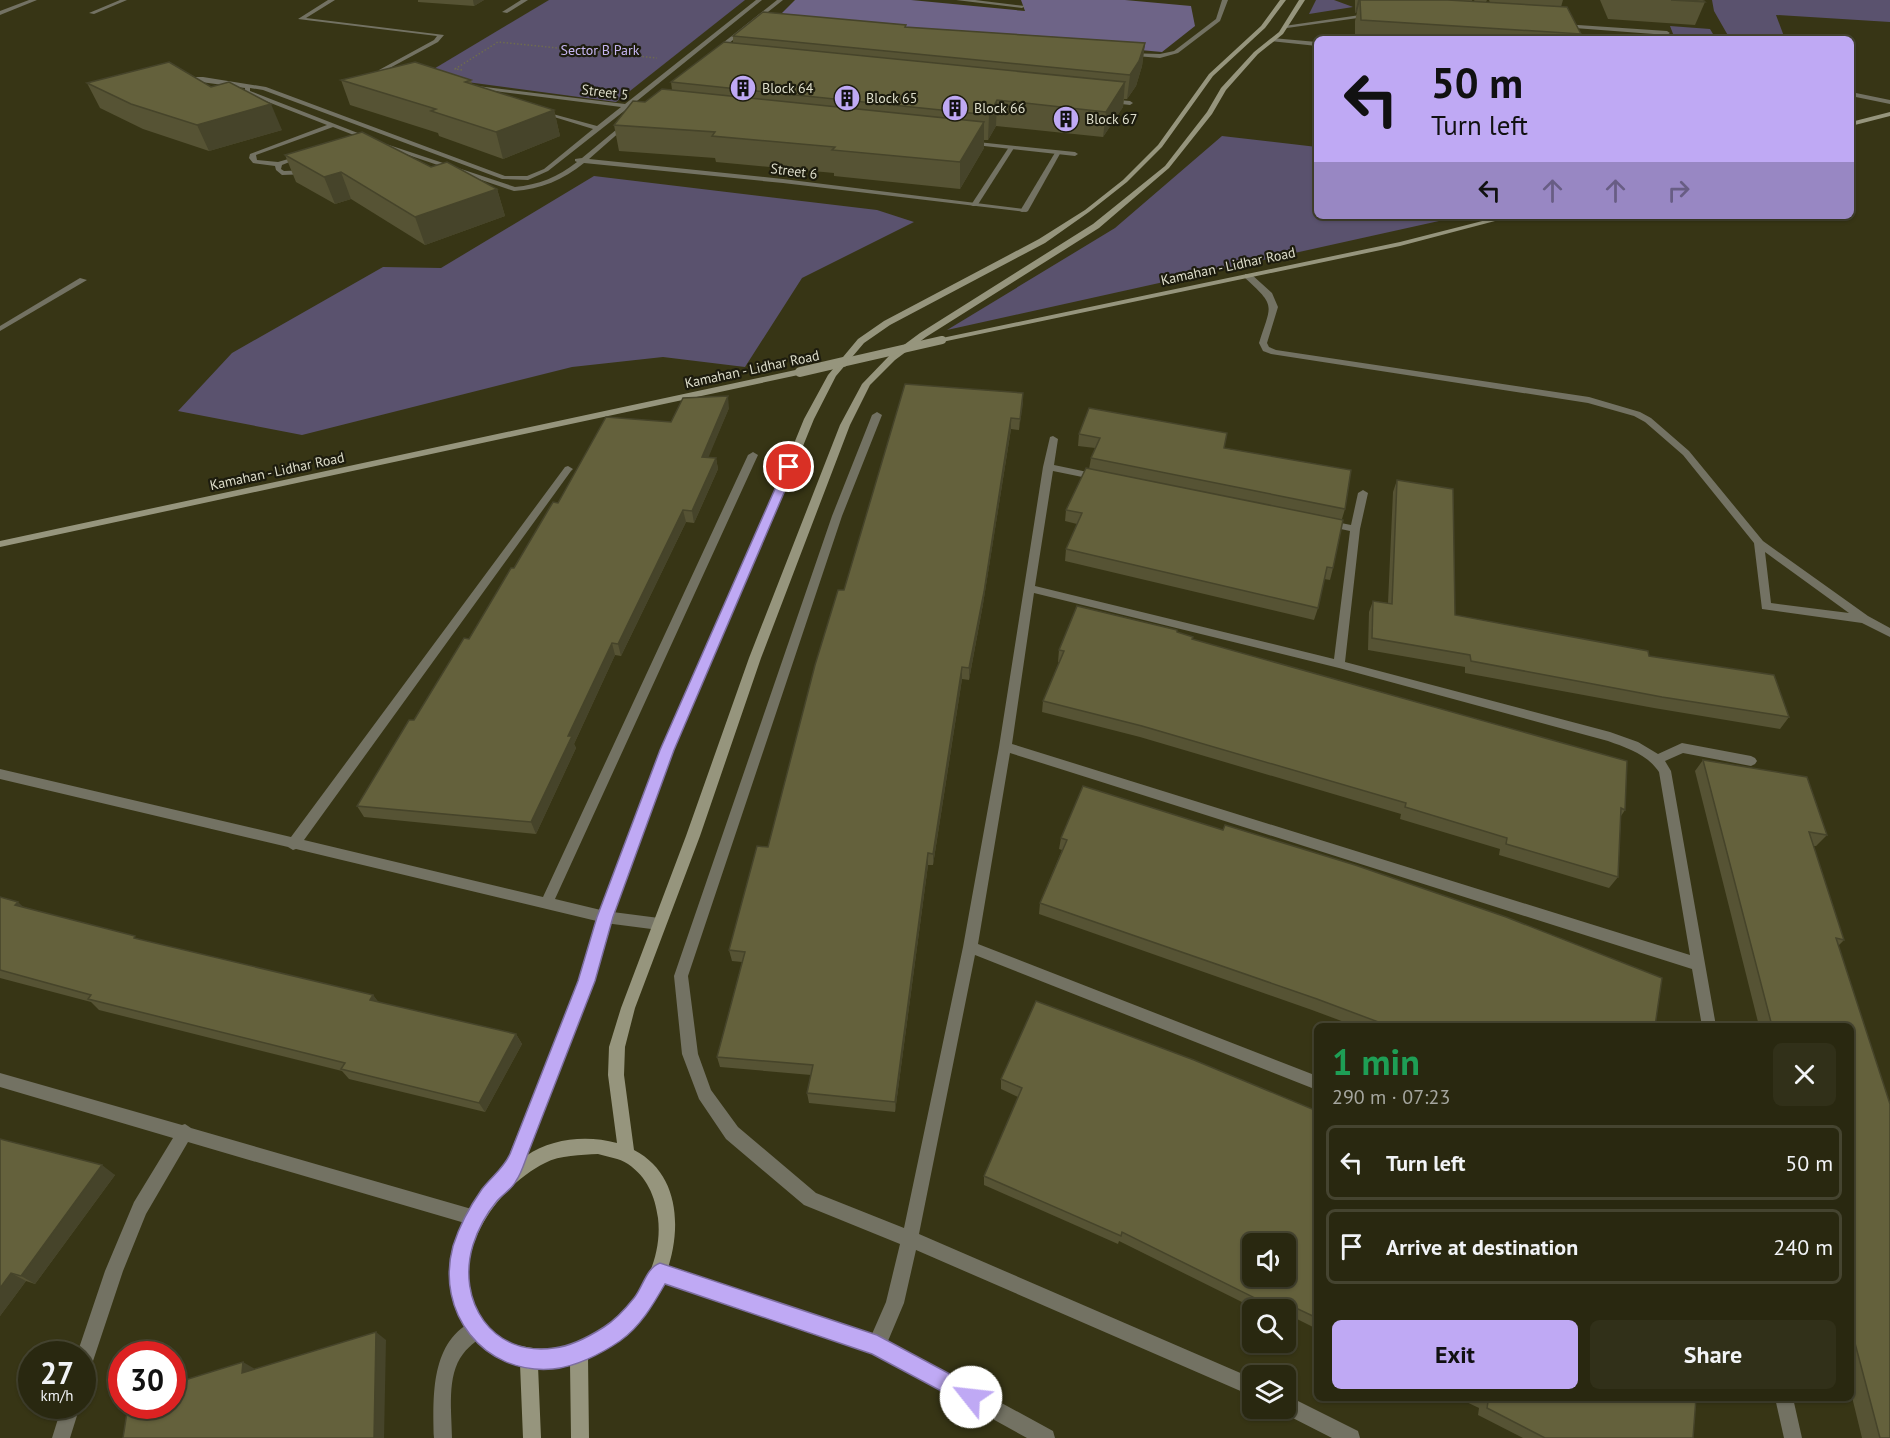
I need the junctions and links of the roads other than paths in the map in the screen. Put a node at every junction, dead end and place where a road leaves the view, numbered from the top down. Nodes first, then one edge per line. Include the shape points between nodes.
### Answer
1 (34, 0) edge
2 (124, 0) edge
3 (332, 0) edge
4 (525, 0) edge
5 (759, 0) edge
6 (780, 0) edge
7 (958, 0) edge
8 (1225, 0) edge
9 (1283, 0) edge
10 (1302, 0) edge
11 (1022, 6) dead end
12 (505, 12) dead end
13 (0, 13) edge
14 (92, 13) dead end
15 (1385, 14) edge
16 (755, 21) junction
17 (765, 22) edge
18 (1559, 25) edge
19 (1287, 26) junction
20 (1667, 33) dead end
21 (1272, 40) junction
22 (1314, 44) edge
23 (714, 54) edge
24 (1115, 54) edge
25 (405, 76) edge
26 (178, 80) edge
27 (460, 84) edge
28 (247, 87) junction
29 (482, 88) junction
30 (1854, 95) edge
31 (502, 99) edge
32 (1094, 100) edge
33 (1890, 102) edge
34 (1130, 103) edge
35 (625, 106) junction
36 (653, 106) edge
37 (644, 108) junction
38 (533, 109) edge
39 (1890, 114) edge
40 (1854, 123) edge
41 (333, 125) junction
42 (596, 128) junction
43 (1173, 129) junction
44 (375, 130) junction
45 (1195, 132) junction
46 (359, 135) junction
47 (349, 139) edge
48 (963, 142) edge
49 (384, 145) junction
50 (1011, 148) junction
51 (373, 149) edge
52 (1058, 152) junction
53 (309, 153) edge
54 (1075, 154) dead end
55 (561, 158) junction
56 (581, 161) junction
57 (279, 164) junction
58 (318, 169) edge
59 (528, 178) junction
60 (529, 189) junction
61 (975, 205) junction
62 (1498, 219) edge
63 (1248, 276) junction
64 (83, 280) dead end
65 (0, 329) edge
66 (877, 415) dead end
67 (1053, 439) dead end
68 (753, 455) dead end
69 (1048, 467) junction
70 (568, 469) dead end
71 (1105, 478) edge
72 (1363, 493) dead end
73 (1309, 520) edge
74 (1355, 529) junction
75 (1759, 543) junction
76 (0, 544) edge
77 (1029, 588) junction
78 (1864, 619) junction
79 (1890, 633) edge
80 (1339, 664) junction
81 (1005, 747) junction
82 (1658, 759) junction
83 (1751, 761) dead end
84 (0, 774) edge
85 (293, 845) junction
86 (547, 903) junction
87 (605, 917) junction
88 (659, 924) junction
89 (970, 947) junction
90 (1697, 964) junction
91 (1708, 1023) edge
92 (0, 1080) edge
93 (1314, 1082) edge
94 (185, 1132) junction
95 (626, 1154) junction
96 (510, 1175) junction
97 (475, 1218) junction
98 (910, 1239) junction
99 (660, 1272) junction
100 (476, 1329) junction
101 (91, 1341) edge
102 (877, 1345) junction
103 (579, 1352) junction
104 (529, 1358) junction
105 (1242, 1383) edge
106 (1785, 1401) edge
107 (1296, 1409) edge
108 (66, 1419) edge
109 (61, 1438) edge
110 (443, 1438) edge
111 (532, 1438) edge
112 (580, 1438) edge
113 (1046, 1438) edge
114 (1351, 1438) edge
115 (1793, 1438) edge

1 - 13 street
2 - 14 street
3 - 25 street via 301,19 441,35 381,71
4 - 12 street
5 - 35 street
6 - 16 street
7 - 11 street
8 - 24 street via 1218,20 1176,52 1160,56
9 - 43 street via 1263,27 1211,75
10 - 19 street
15 - 19 street
16 - 17 street
16 - 23 street
18 - 20 street
19 - 21 street
21 - 22 street
21 - 45 street via 1237,72
26 - 28 street via 207,79
27 - 29 street, Street 5
28 - 41 street via 247,92
28 - 44 street via 264,88
29 - 31 street via 481,92
29 - 35 street, Street 5
30 - 33 street
32 - 34 street
35 - 37 street, Street 5
35 - 42 street
36 - 37 street, Street 5
37 - 56 street
38 - 42 street
39 - 40 street
41 - 46 street
41 - 57 street via 253,154 255,162
42 - 55 street
43 - 45 street
43 - 87 street via 1145,162 1087,212 988,271 888,323 861,341 832,375 809,419 667,750
44 - 46 street
44 - 59 street via 504,178
45 - 88 street via 1176,159 1096,226 923,336 892,358 866,384 845,425 759,647
46 - 47 street
46 - 49 street
48 - 50 street
49 - 51 street
49 - 60 street via 500,186
50 - 52 street
50 - 61 street
52 - 54 street
52 - 61 street, Street 6 via 1024,211
53 - 57 street
55 - 56 street, Street 6
55 - 59 street
56 - 60 street via 549,184
56 - 61 street, Street 6
57 - 58 street via 282,173
59 - 60 street
62 - 63 street, Kamahan - Lidhar Road
63 - 75 street via 1269,295 1274,307 1263,343 1274,352 1557,394 1637,414 1686,453
63 - 76 street, Kamahan - Lidhar Road, bridge
64 - 65 street
66 - 98 street via 837,516 681,976 690,1054 705,1094 732,1133 810,1199
67 - 69 street
68 - 86 street
69 - 71 street
69 - 77 street
70 - 85 street
72 - 74 street
73 - 74 street
74 - 80 street
75 - 78 street
75 - 78 street via 1766,606
77 - 80 street
77 - 81 street
78 - 79 street
80 - 82 street via 1610,737
81 - 89 street
81 - 90 street
82 - 83 street via 1682,748
82 - 90 street via 1665,771
84 - 85 street
85 - 86 street
86 - 87 street
87 - 88 street
87 - 96 street via 586,981
88 - 95 street via 617,1047 616,1075
89 - 93 street
89 - 98 street
90 - 91 street
92 - 94 street
94 - 97 street
94 - 101 street via 140,1209
95 - 96 street via 598,1146 569,1147 538,1157
95 - 99 street via 646,1169 660,1189 665,1206 668,1242
96 - 97 street
97 - 100 street via 463,1246 459,1276 463,1305
98 - 102 street via 895,1303
98 - 105 street
99 - 102 street
99 - 103 street via 642,1305 614,1333
100 - 104 street via 499,1349
100 - 110 street via 455,1349 446,1372
102 - 113 street
103 - 104 street via 554,1359
103 - 112 street
104 - 111 street
106 - 115 street
107 - 114 street
108 - 109 street

